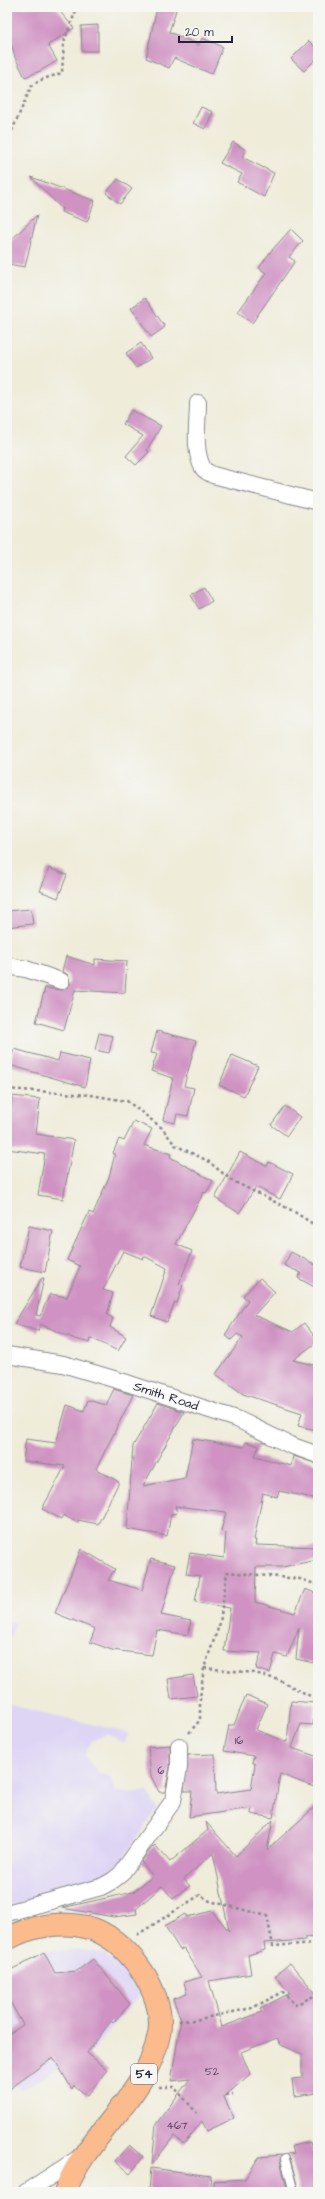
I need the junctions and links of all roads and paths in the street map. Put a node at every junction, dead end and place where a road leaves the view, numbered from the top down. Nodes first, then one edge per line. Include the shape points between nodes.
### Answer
1 (73, 7) edge
2 (7, 142) edge
3 (198, 403) dead end
4 (318, 502) edge
5 (7, 966) edge
6 (61, 981) dead end
7 (7, 1089) edge
8 (318, 1227) edge
9 (7, 1355) edge
10 (318, 1455) edge
11 (318, 1585) edge
12 (204, 1668) junction
13 (318, 1700) edge
14 (179, 1746) joint
15 (7, 1913) edge
16 (135, 1936) dead end
17 (7, 1939) edge
18 (318, 1941) edge
19 (314, 1943) junction
20 (318, 1948) edge
21 (318, 1994) edge
22 (179, 2021) dead end
23 (156, 2085) dead end
24 (233, 2094) dead end
25 (226, 2095) dead end
26 (198, 2113) dead end
27 (87, 2153) junction
28 (285, 2159) dead end
29 (26, 2192) edge
30 (65, 2192) edge
31 (294, 2192) edge

1 - 2 path via 76,10 64,42 62,73 32,85
3 - 4 street via 199,459 204,470 213,475
5 - 6 street via 26,969
7 - 8 path via 92,1094 127,1101 162,1128 175,1144 208,1161 231,1180 293,1211
9 - 10 street, Smith Road via 63,1364 102,1375 237,1419 299,1449
11 - 12 path via 300,1579 227,1572 220,1622
12 - 13 path via 255,1673 279,1680
12 - 14 path via 200,1720
14 - 15 street via 179,1768 173,1801 121,1874 101,1887
16 - 19 path via 200,1895 210,1901 267,1916 273,1946
17 - 27 highway, 54 via 15,1934 62,1924 87,1927 106,1935 126,1951 148,1980 154,1995 159,2012 159,2034 152,2058 140,2085
18 - 19 path
19 - 20 path
21 - 22 path via 295,2005 283,1992 252,2008
23 - 26 path via 160,2088 174,2087
24 - 25 path
27 - 29 street
27 - 30 highway, 54
28 - 31 lane

